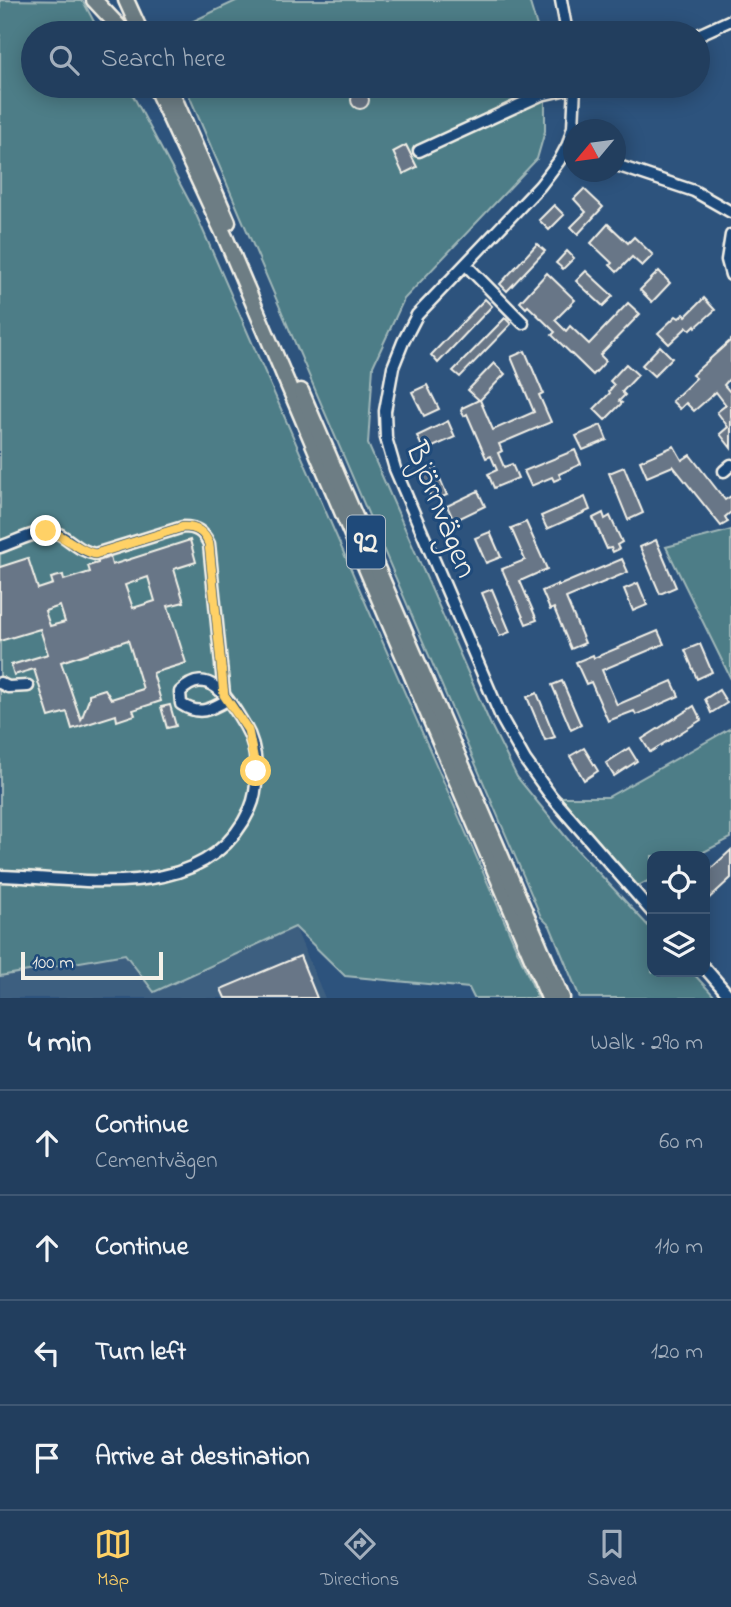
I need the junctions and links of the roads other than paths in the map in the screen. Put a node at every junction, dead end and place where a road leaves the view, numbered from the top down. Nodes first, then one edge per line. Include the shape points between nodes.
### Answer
1 (94, 0) edge
2 (126, 0) edge
3 (561, 0) edge
4 (731, 20) edge
5 (114, 21) edge
6 (136, 21) edge
7 (565, 21) edge
8 (710, 30) edge
9 (161, 98) edge
10 (174, 98) edge
11 (534, 98) edge
12 (575, 98) edge
13 (574, 119) edge
14 (419, 150) dead end
15 (563, 157) edge
16 (626, 168) edge
17 (731, 212) edge
18 (731, 235) edge
19 (466, 265) junction
20 (731, 275) edge
21 (523, 323) dead end
22 (0, 547) edge
23 (0, 683) edge
24 (27, 685) dead end
25 (0, 876) edge
26 (647, 906) edge
27 (710, 974) edge
28 (549, 998) edge
29 (562, 998) edge
30 (731, 998) edge

1 - 5 highway
2 - 6 highway
3 - 7 street
4 - 8 street
9 - 28 highway, 92
10 - 29 highway, 92
11 - 14 street
12 - 13 street, Björnvägen
15 - 19 street, Björnvägen
16 - 17 street via 694,191
18 - 20 street via 727,260
19 - 21 street
19 - 26 street, Björnvägen via 417,315 393,367 386,411 390,455 516,745 551,796
22 - 25 street via 46,531 95,554 183,527 195,527 205,535 226,697 248,730 256,771 254,800 247,816 230,840 194,867 151,879 60,881
23 - 24 street
27 - 30 street

